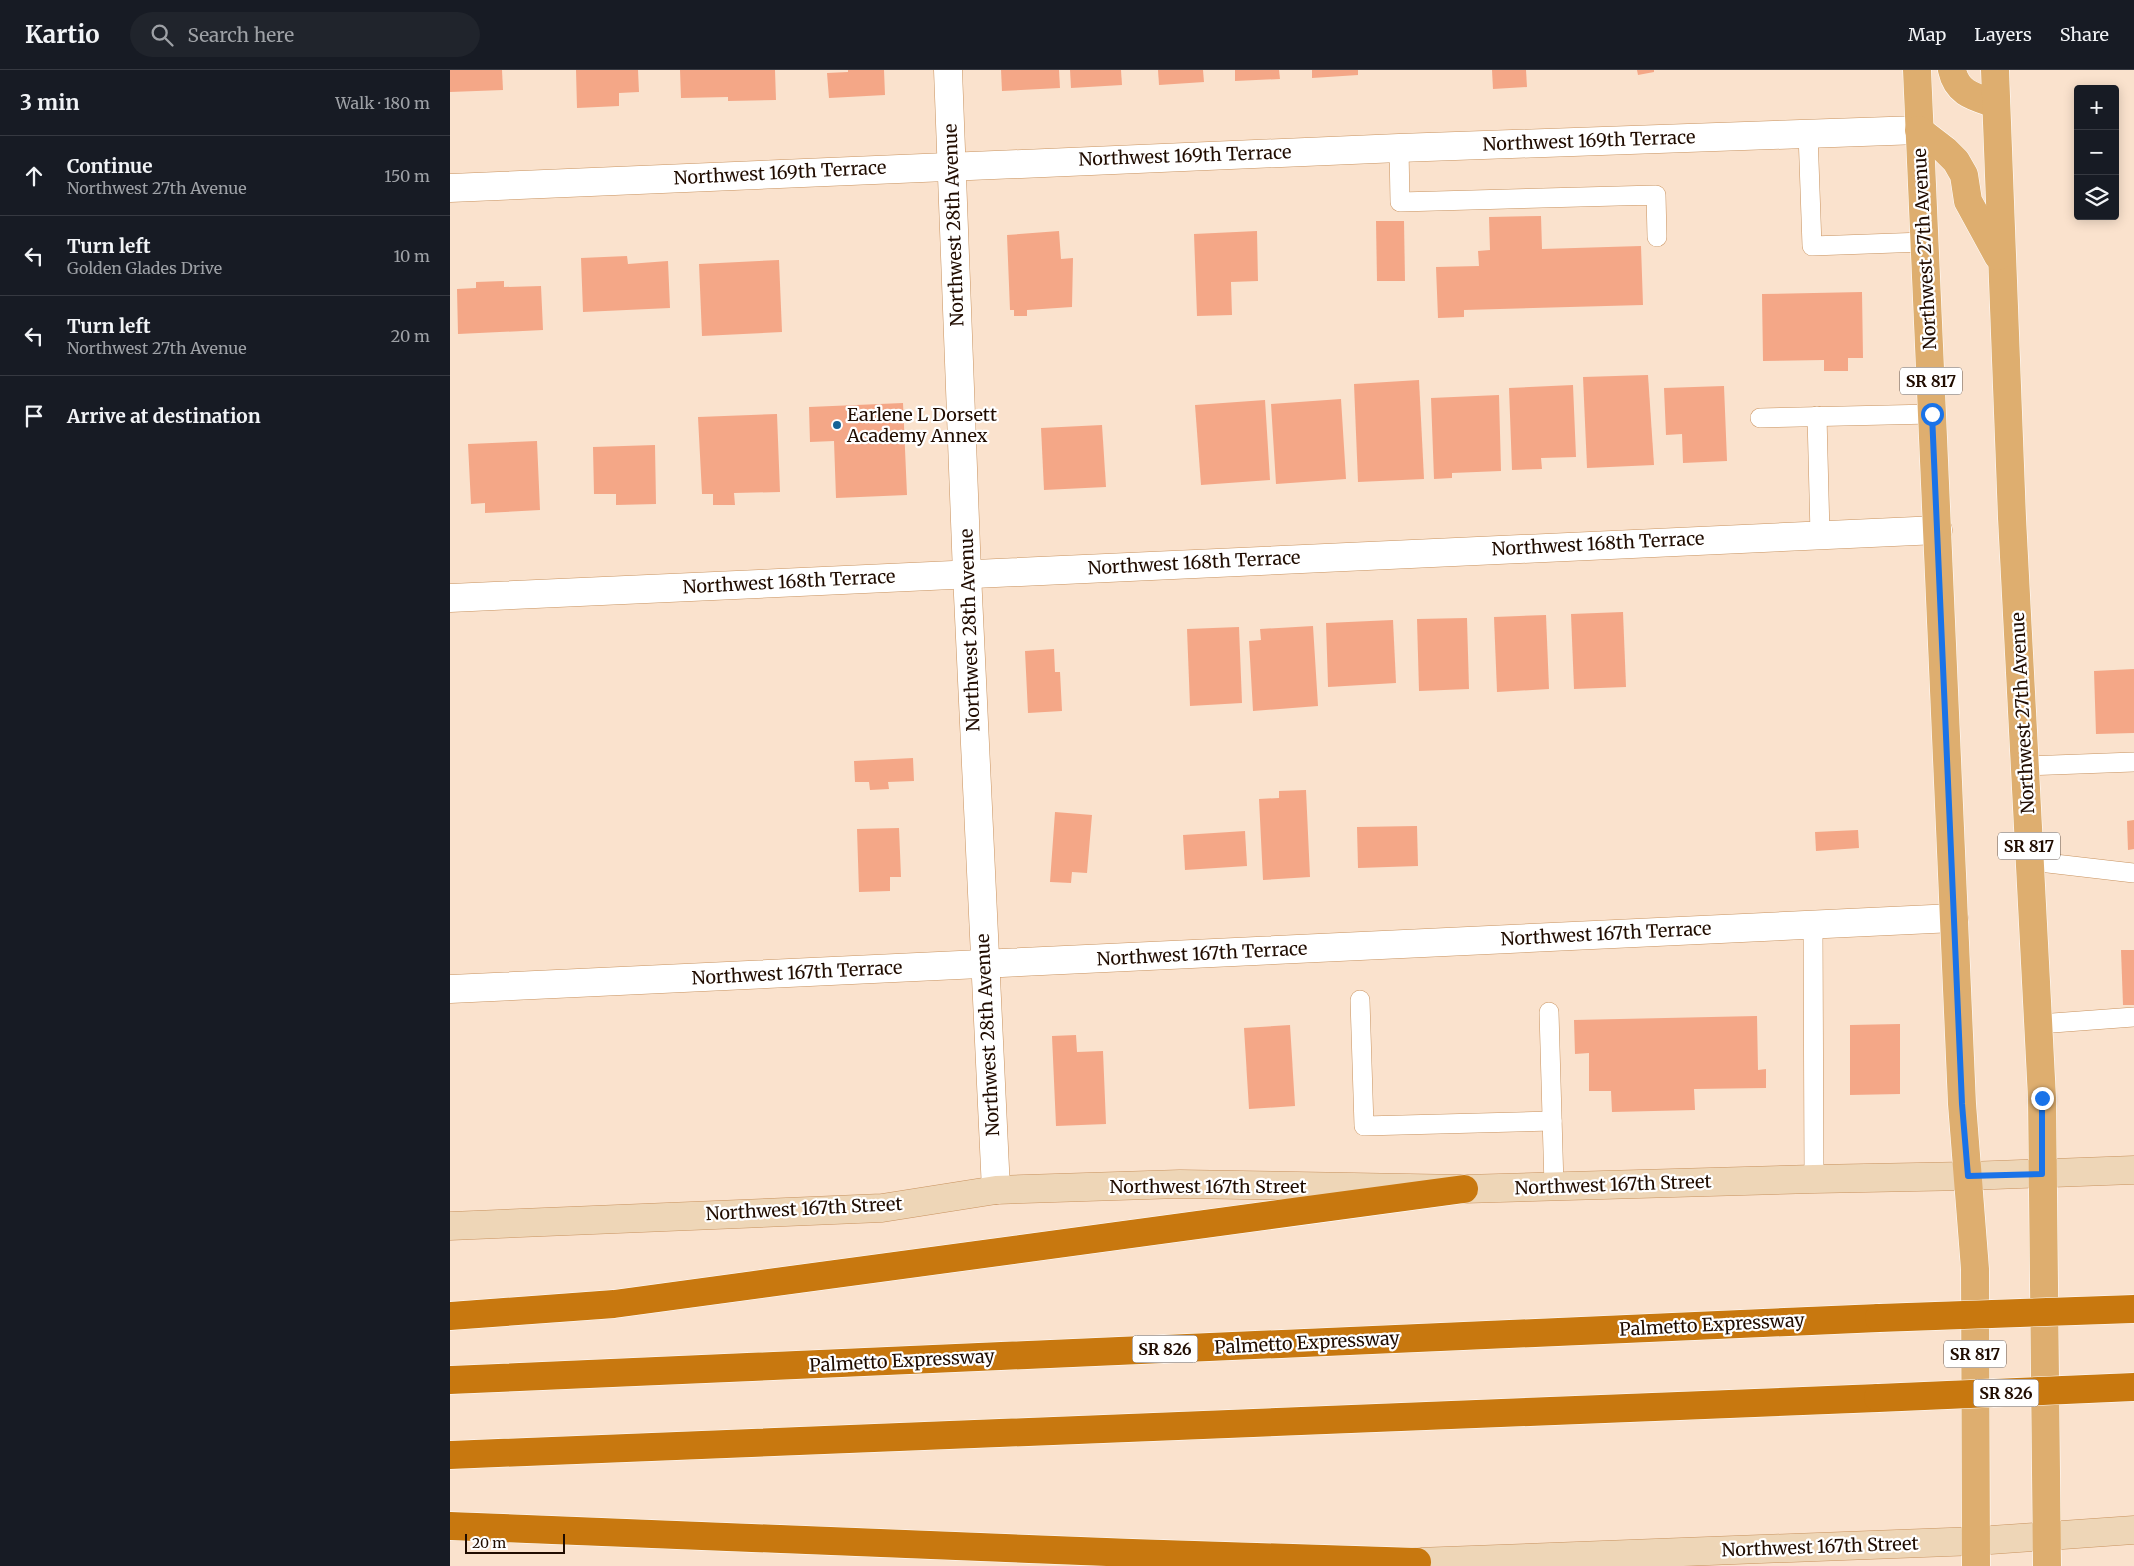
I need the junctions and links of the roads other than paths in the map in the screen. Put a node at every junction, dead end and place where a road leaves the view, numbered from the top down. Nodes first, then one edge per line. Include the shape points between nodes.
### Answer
1 (948, 70) edge
2 (1917, 70) edge
3 (1952, 70) edge
4 (1994, 70) edge
5 (1996, 104) junction
6 (1919, 130) junction
7 (1808, 134) junction
8 (1399, 148) junction
9 (952, 166) junction
10 (450, 188) edge
11 (1658, 237) dead end
12 (1924, 242) junction
13 (2001, 261) junction
14 (1932, 414) junction
15 (1817, 416) junction
16 (1760, 418) dead end
17 (1938, 530) junction
18 (1820, 534) junction
19 (967, 574) junction
20 (450, 598) edge
21 (2134, 762) edge
22 (2025, 766) junction
23 (2030, 861) junction
24 (2134, 873) edge
25 (1954, 918) junction
26 (1813, 924) junction
27 (984, 965) junction
28 (450, 989) edge
29 (1360, 1000) dead end
30 (1549, 1012) dead end
31 (2134, 1017) edge
32 (2039, 1024) junction
33 (1552, 1121) junction
34 (2134, 1170) edge
35 (2042, 1174) junction
36 (1968, 1176) junction
37 (1814, 1179) junction
38 (1554, 1186) junction
39 (1464, 1189) junction
40 (996, 1190) junction
41 (450, 1226) edge
42 (2134, 1309) edge
43 (450, 1316) edge
44 (450, 1380) edge
45 (2134, 1388) edge
46 (450, 1455) edge
47 (450, 1526) edge
48 (2134, 1530) edge
49 (2046, 1534) junction
50 (1976, 1553) edge
51 (1417, 1562) junction
52 (1386, 1566) edge
53 (2047, 1566) edge

1 - 9 street, Northwest 28th Avenue
2 - 6 main road, Northwest 27th Avenue / SR 817
3 - 5 main road via 1960,89 1970,96
4 - 5 main road, Northwest 27th Avenue / SR 817
5 - 13 main road, Northwest 27th Avenue / SR 817
6 - 7 street, Northwest 169th Terrace
6 - 12 main road, Northwest 27th Avenue / SR 817
6 - 13 main road via 1956,161 1964,175 1968,201
7 - 8 street, Northwest 169th Terrace
7 - 12 lane via 1812,246
8 - 9 street, Northwest 169th Terrace
8 - 11 lane via 1400,202 1656,195
9 - 10 street, Northwest 169th Terrace
9 - 19 street, Northwest 28th Avenue
12 - 14 main road, Northwest 27th Avenue / SR 817
13 - 22 main road, Northwest 27th Avenue / SR 817
14 - 15 lane
14 - 17 main road, Northwest 27th Avenue / SR 817
15 - 16 lane
15 - 18 lane
17 - 18 street, Northwest 168th Terrace
17 - 25 main road, Northwest 27th Avenue / SR 817
18 - 19 street, Northwest 168th Terrace
19 - 20 street, Northwest 168th Terrace
19 - 27 street, Northwest 28th Avenue
21 - 22 lane
22 - 23 main road, Northwest 27th Avenue / SR 817
23 - 24 lane
23 - 32 main road, Northwest 27th Avenue / SR 817
25 - 26 street, Northwest 167th Terrace
25 - 36 main road, Northwest 27th Avenue / SR 817
26 - 27 street, Northwest 167th Terrace
26 - 37 lane
27 - 28 street, Northwest 167th Terrace
27 - 40 street, Northwest 28th Avenue
29 - 33 lane via 1364,1126
30 - 33 lane
31 - 32 lane
32 - 35 main road, Northwest 27th Avenue / SR 817
33 - 38 lane
34 - 35 street, Northwest 167th Street
35 - 36 street, Northwest 167th Street
35 - 49 main road, Northwest 27th Avenue / SR 817
36 - 37 street, Northwest 167th Street
36 - 50 main road, Northwest 27th Avenue / SR 817 via 1975,1269
37 - 38 street, Northwest 167th Street
38 - 39 street, Northwest 167th Street
39 - 40 street, Northwest 167th Street via 1180,1184
39 - 43 highway via 614,1304
40 - 41 street, Northwest 167th Street via 882,1208
42 - 44 highway, Palmetto Expressway / SR 826, bridge
45 - 46 highway, SR 826, bridge
47 - 51 highway
48 - 49 street, Northwest 167th Street
49 - 50 street, Northwest 167th Street
49 - 53 main road, Northwest 27th Avenue / SR 817
50 - 51 street, Northwest 167th Street
51 - 52 street, Northwest 167th Street

